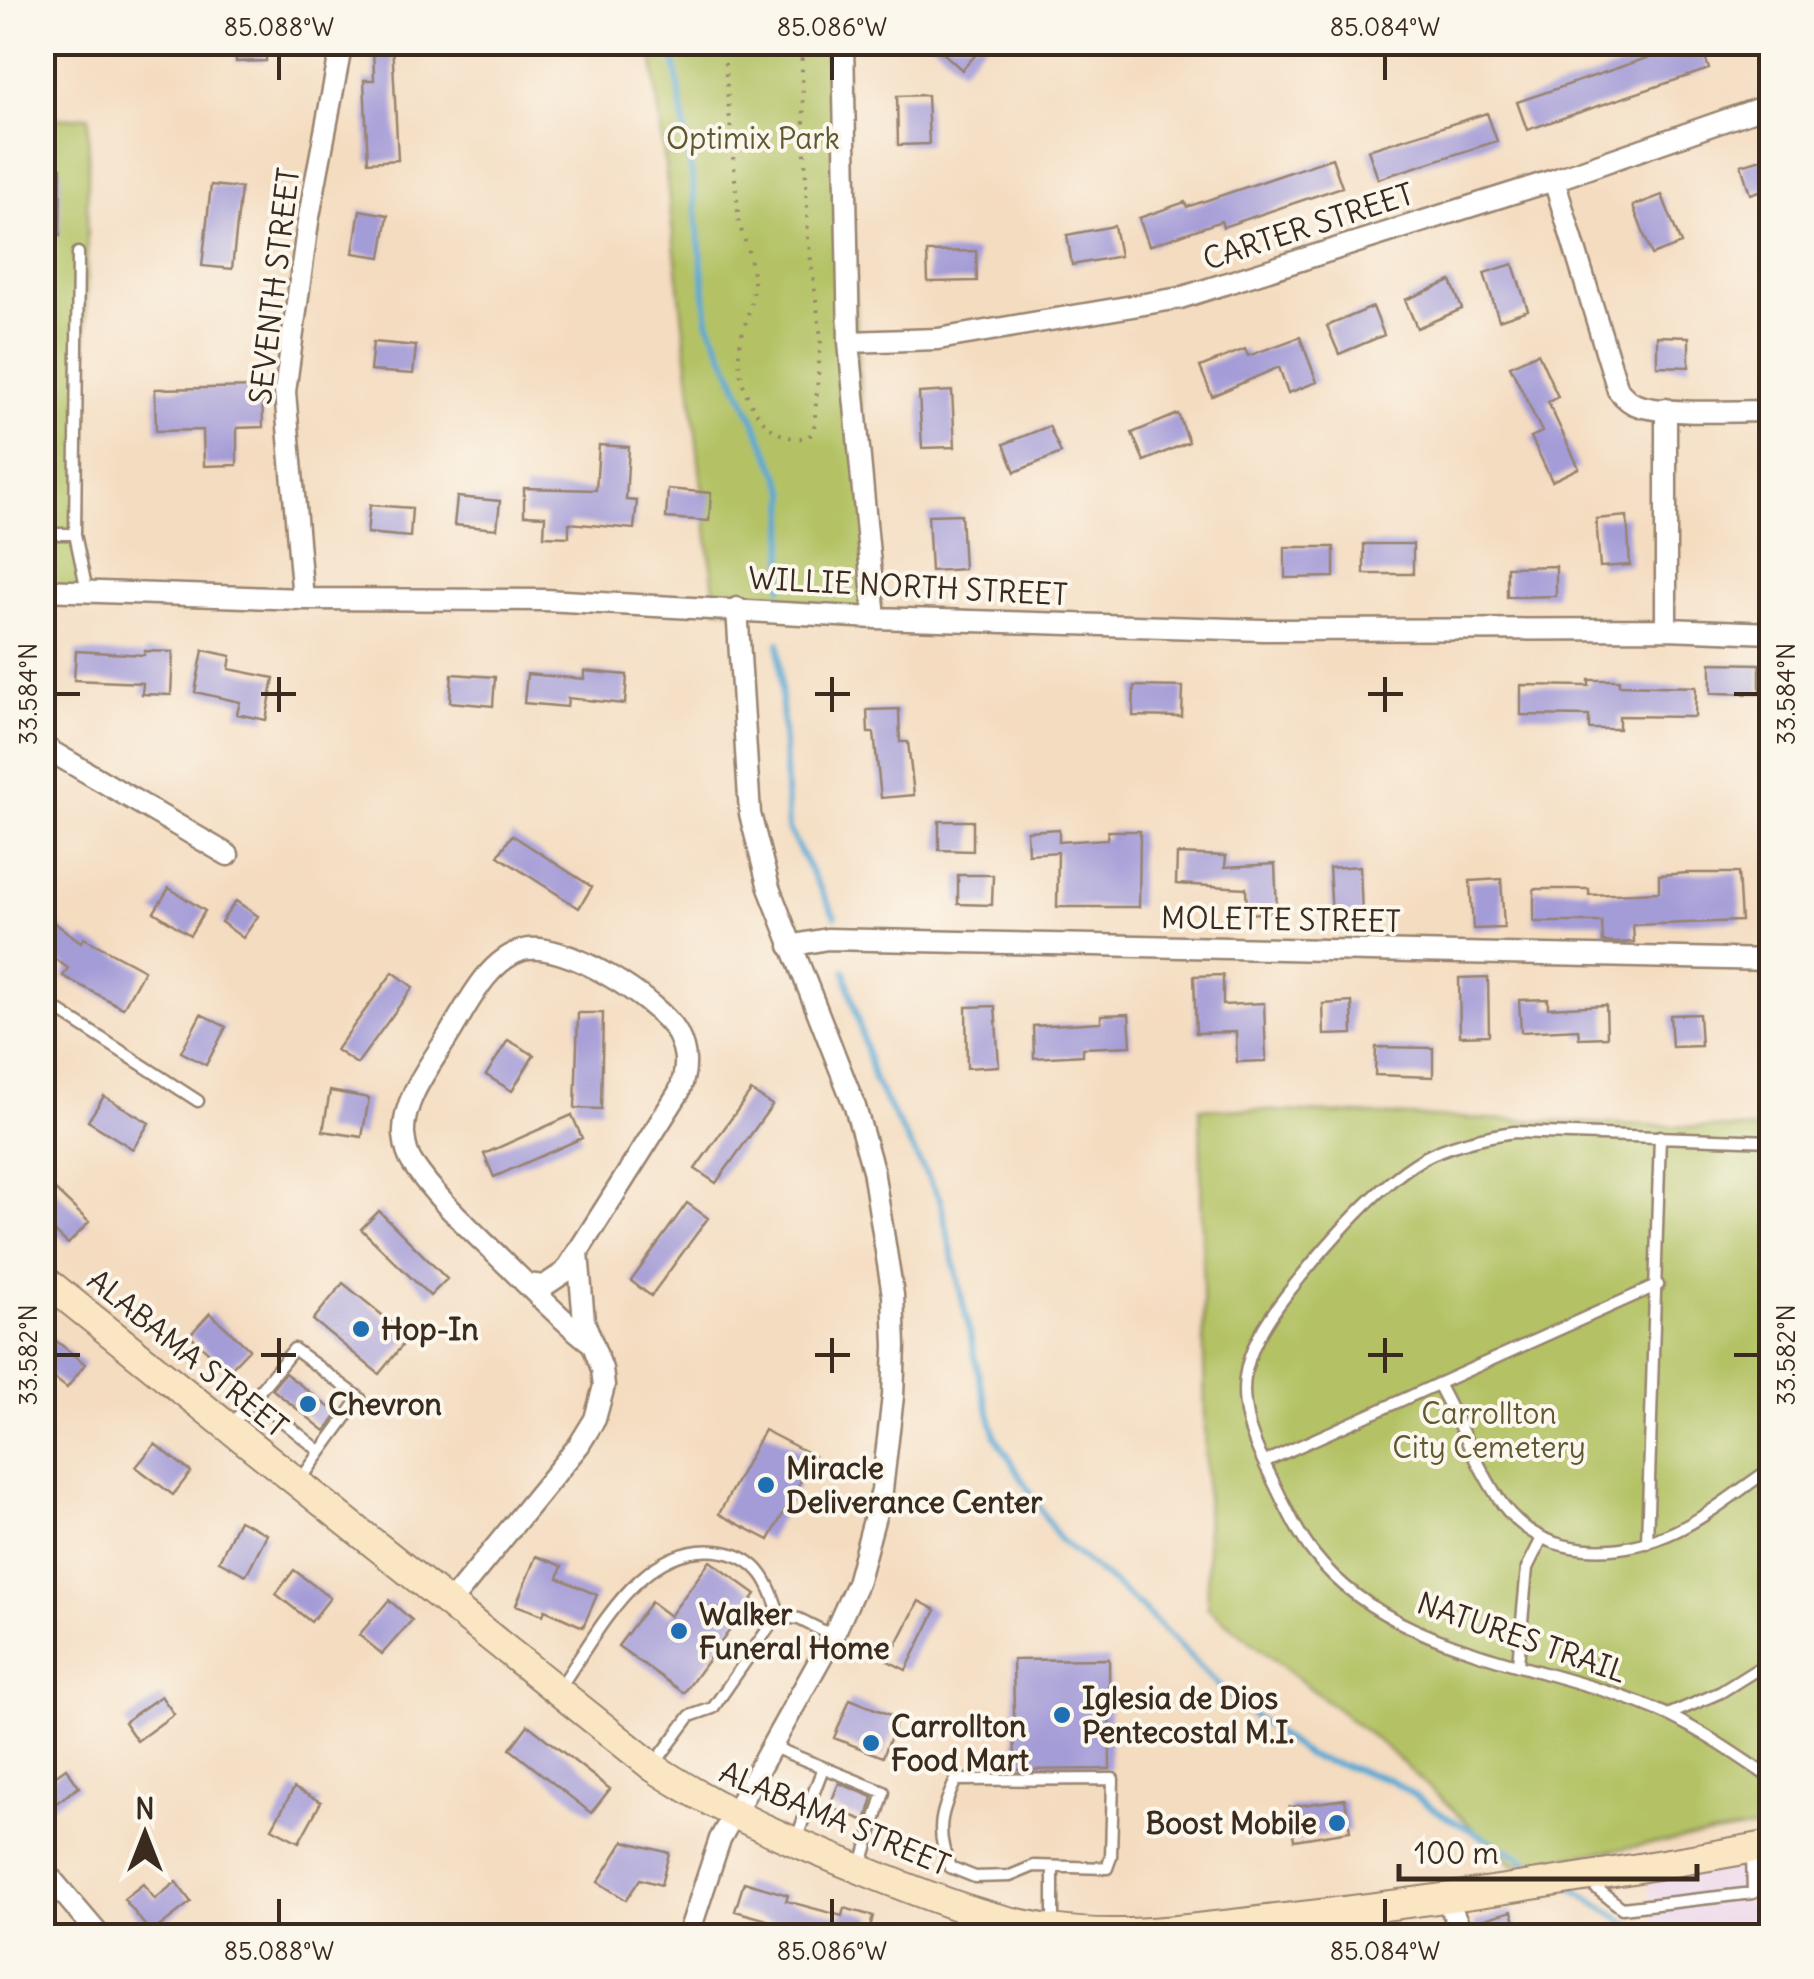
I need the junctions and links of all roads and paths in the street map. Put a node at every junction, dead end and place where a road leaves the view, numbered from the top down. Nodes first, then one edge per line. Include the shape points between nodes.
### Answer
1 (338, 42) edge
2 (723, 42) edge
3 (801, 42) edge
4 (844, 42) edge
5 (1772, 104) edge
6 (1554, 180) junction
7 (78, 254) dead end
8 (849, 342) junction
9 (1666, 409) junction
10 (1772, 411) edge
11 (42, 534) edge
12 (75, 534) junction
13 (42, 590) edge
14 (88, 592) junction
15 (302, 599) junction
16 (737, 608) junction
17 (876, 618) junction
18 (1666, 629) junction
19 (1772, 632) edge
20 (42, 746) edge
21 (228, 854) dead end
22 (790, 946) junction
23 (1772, 960) edge
24 (42, 1000) edge
25 (198, 1101) dead end
26 (1660, 1136) junction
27 (1772, 1141) edge
28 (578, 1253) junction
29 (42, 1278) edge
30 (527, 1284) junction
31 (1658, 1284) junction
32 (589, 1342) junction
33 (1438, 1384) junction
34 (254, 1398) junction
35 (230, 1428) junction
36 (320, 1452) junction
37 (1264, 1462) junction
38 (1772, 1468) edge
39 (298, 1483) junction
40 (1542, 1538) junction
41 (1647, 1543) junction
42 (449, 1604) junction
43 (780, 1616) junction
44 (833, 1636) junction
45 (1772, 1660) edge
46 (1518, 1664) junction
47 (558, 1691) junction
48 (1668, 1715) junction
49 (772, 1746) junction
50 (653, 1767) junction
51 (824, 1768) junction
52 (1772, 1779) edge
53 (734, 1814) junction
54 (795, 1842) junction
55 (1762, 1846) edge
56 (1053, 1867) junction
57 (42, 1868) edge
58 (860, 1869) junction
59 (1592, 1874) junction
60 (1446, 1898) junction
61 (1316, 1925) edge
62 (1053, 1929) junction
63 (100, 1936) edge
64 (688, 1936) edge
65 (1464, 1936) edge

1 - 15 street, SEVENTH STREET via 285,392
2 - 3 path via 739,224 754,283 739,356 742,378 766,424 797,440 814,429 821,362 808,238
4 - 8 street
5 - 6 street, CARTER STREET
6 - 8 street, CARTER STREET via 1180,298 938,339
6 - 9 street via 1618,390 1637,406
7 - 12 lane
8 - 17 street
9 - 10 street
9 - 18 street
11 - 12 lane
12 - 14 lane
13 - 14 street, WILLIE NORTH STREET
14 - 15 street, WILLIE NORTH STREET
15 - 16 street, WILLIE NORTH STREET
16 - 17 street, WILLIE NORTH STREET
16 - 22 street via 750,814
17 - 18 street, WILLIE NORTH STREET via 1263,630
18 - 19 street, WILLIE NORTH STREET
20 - 21 street
22 - 23 street, MOLETTE STREET via 827,939
22 - 44 street via 855,1107 873,1170 893,1295 893,1396 882,1490 857,1583
24 - 25 lane
26 - 27 lane, NATURES TRAIL
26 - 31 lane
26 - 37 lane, NATURES TRAIL via 1514,1132 1476,1138 1431,1154 1392,1180 1304,1272 1250,1351 1244,1413
28 - 30 street via 554,1281
28 - 30 street via 679,1092 685,1054 660,1011 630,990 574,957 525,949 498,962 467,1006 410,1103 404,1133 410,1160
28 - 32 street
29 - 35 main road, ALABAMA STREET
30 - 32 street
31 - 33 lane
31 - 41 lane
32 - 42 street via 604,1386 595,1419
33 - 37 lane
33 - 40 lane via 1503,1505
34 - 35 lane
34 - 36 lane
34 - 36 lane via 294,1349 360,1398
35 - 39 main road, ALABAMA STREET
36 - 39 lane
37 - 46 lane, NATURES TRAIL via 1313,1553 1364,1600 1416,1630
38 - 41 lane via 1679,1530
39 - 42 main road, ALABAMA STREET
40 - 41 lane via 1606,1550
40 - 46 lane via 1526,1568
42 - 47 main road, ALABAMA STREET
43 - 44 lane
43 - 47 lane via 756,1566 736,1555 686,1552 655,1565 628,1591
43 - 50 lane via 713,1708 690,1716
44 - 49 street
45 - 48 lane
46 - 48 lane, NATURES TRAIL
47 - 50 main road, ALABAMA STREET
48 - 52 lane, NATURES TRAIL
49 - 51 lane
49 - 53 street
50 - 53 main road, ALABAMA STREET
51 - 54 lane
51 - 58 lane via 884,1792
53 - 54 main road, ALABAMA STREET
53 - 64 street
54 - 58 main road, ALABAMA STREET
55 - 59 main road, ALABAMA STREET
55 - 59 lane via 1753,1893 1622,1908 1596,1888
56 - 56 lane via 1107,1868 1113,1778 956,1780 944,1805 940,1844 950,1867 975,1877
56 - 62 lane
57 - 63 street
58 - 62 main road, ALABAMA STREET via 988,1915
59 - 60 main road, ALABAMA STREET
60 - 61 main road, ALABAMA STREET
60 - 65 street
61 - 62 main road, ALABAMA STREET

